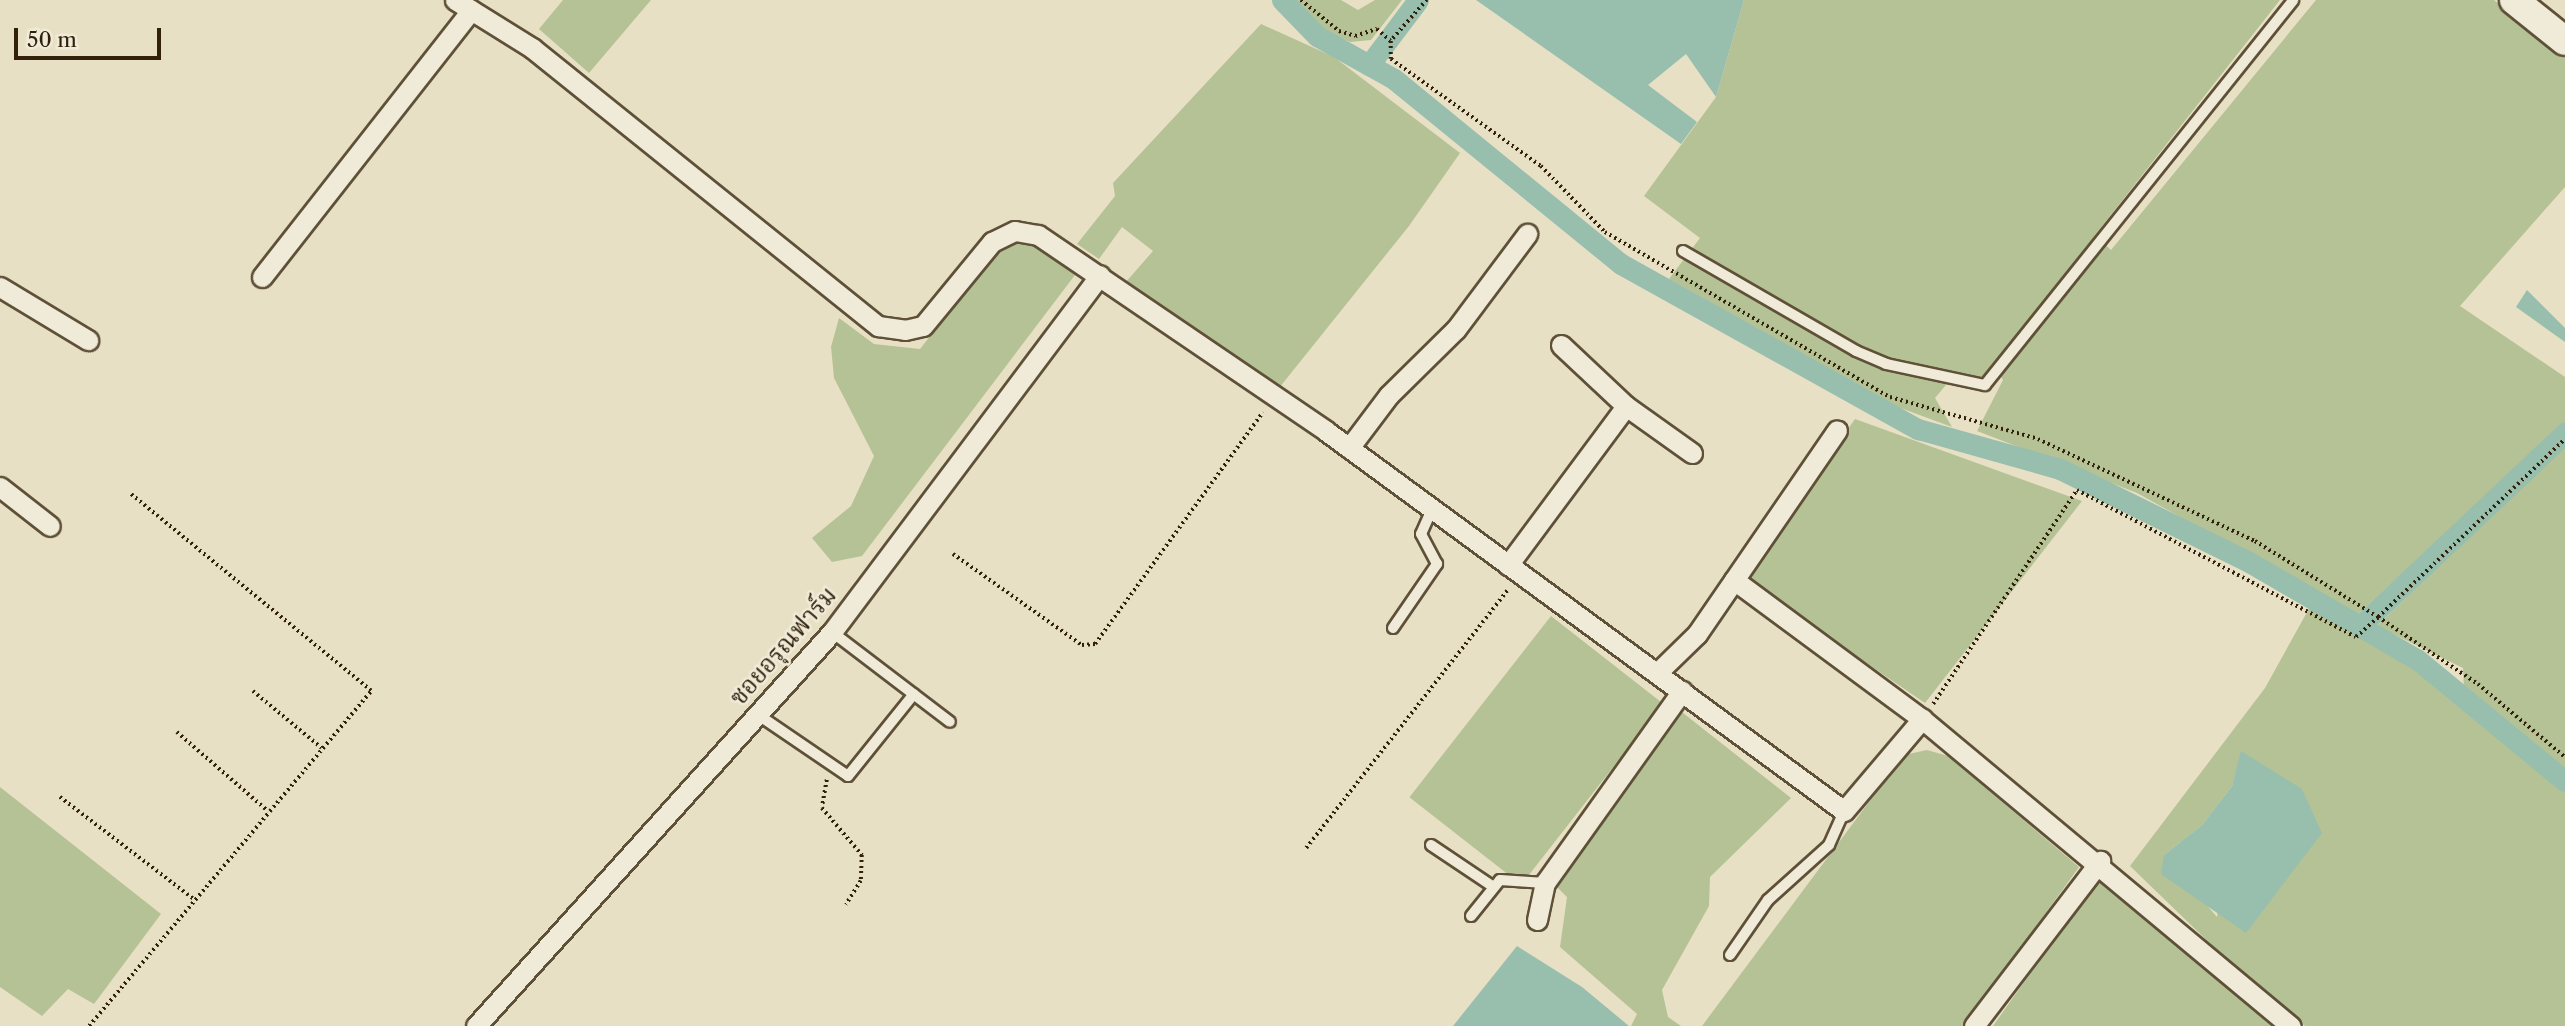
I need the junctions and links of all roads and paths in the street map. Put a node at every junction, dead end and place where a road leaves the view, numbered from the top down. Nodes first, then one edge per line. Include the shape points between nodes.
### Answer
1 (1301, 0) edge
2 (2293, 0) edge
3 (2514, 0) edge
4 (463, 5) edge
5 (1391, 41) dead end
6 (2565, 41) edge
7 (1527, 233) dead end
8 (1683, 251) dead end
9 (1100, 275) junction
10 (262, 277) dead end
11 (0, 288) edge
12 (88, 340) dead end
13 (1561, 345) dead end
14 (1275, 396) junction
15 (1626, 406) junction
16 (1837, 430) dead end
17 (1349, 448) junction
18 (1692, 453) dead end
19 (0, 488) edge
20 (130, 494) dead end
21 (1432, 509) junction
22 (50, 526) dead end
23 (953, 554) dead end
24 (1514, 569) junction
25 (1734, 580) junction
26 (1393, 628) dead end
27 (832, 632) junction
28 (1657, 673) junction
29 (253, 691) dead end
30 (1682, 691) junction
31 (914, 694) junction
32 (757, 714) junction
33 (1922, 719) junction
34 (950, 722) dead end
35 (177, 732) dead end
36 (322, 748) junction
37 (2565, 757) edge
38 (833, 769) junction
39 (60, 797) dead end
40 (268, 811) junction
41 (1844, 811) junction
42 (1431, 845) dead end
43 (1306, 848) dead end
44 (2100, 862) junction
45 (1545, 883) junction
46 (1492, 886) junction
47 (195, 901) junction
48 (846, 905) dead end
49 (1471, 916) dead end
50 (1537, 920) dead end
51 (1730, 955) dead end
52 (89, 1026) edge
53 (476, 1026) edge
54 (1974, 1026) edge
55 (2291, 1026) edge

1 - 5 path via 1339,31 1380,32
2 - 8 lane via 1985,385 1866,355
3 - 6 street
4 - 9 street via 532,48 878,326 905,330 923,326 992,242 1015,232 1038,235
4 - 10 street
7 - 17 street via 1456,329 1389,395
9 - 14 street
9 - 27 street, ซอยอรุณฟาร์ม
11 - 12 street
13 - 15 street
14 - 17 street
14 - 23 path via 1095,644 1082,645
15 - 18 street
15 - 24 street
16 - 25 street
17 - 21 street
19 - 22 street
20 - 36 path via 369,686 370,694
21 - 24 street
21 - 26 lane via 1421,534 1437,564
24 - 28 street
24 - 43 path
25 - 28 street via 1697,634
25 - 33 street
27 - 31 lane
27 - 32 street, ซอยอรุณฟาร์ม
28 - 30 street
29 - 36 path
30 - 41 street
30 - 45 street
31 - 34 lane
31 - 38 lane via 856,772 848,776
32 - 38 lane
32 - 53 street, ซอยอรุณฟาร์ม
33 - 37 path via 2077,490 2356,637 2378,617 2478,684
33 - 41 street
33 - 44 street
35 - 40 path
36 - 40 path
38 - 48 path via 824,784 822,808 854,842 863,867
39 - 47 path
40 - 47 path
41 - 51 lane via 1829,845 1768,900
42 - 46 lane
44 - 54 street
44 - 55 street
45 - 46 lane via 1500,880
45 - 50 street
46 - 49 lane
47 - 52 path

